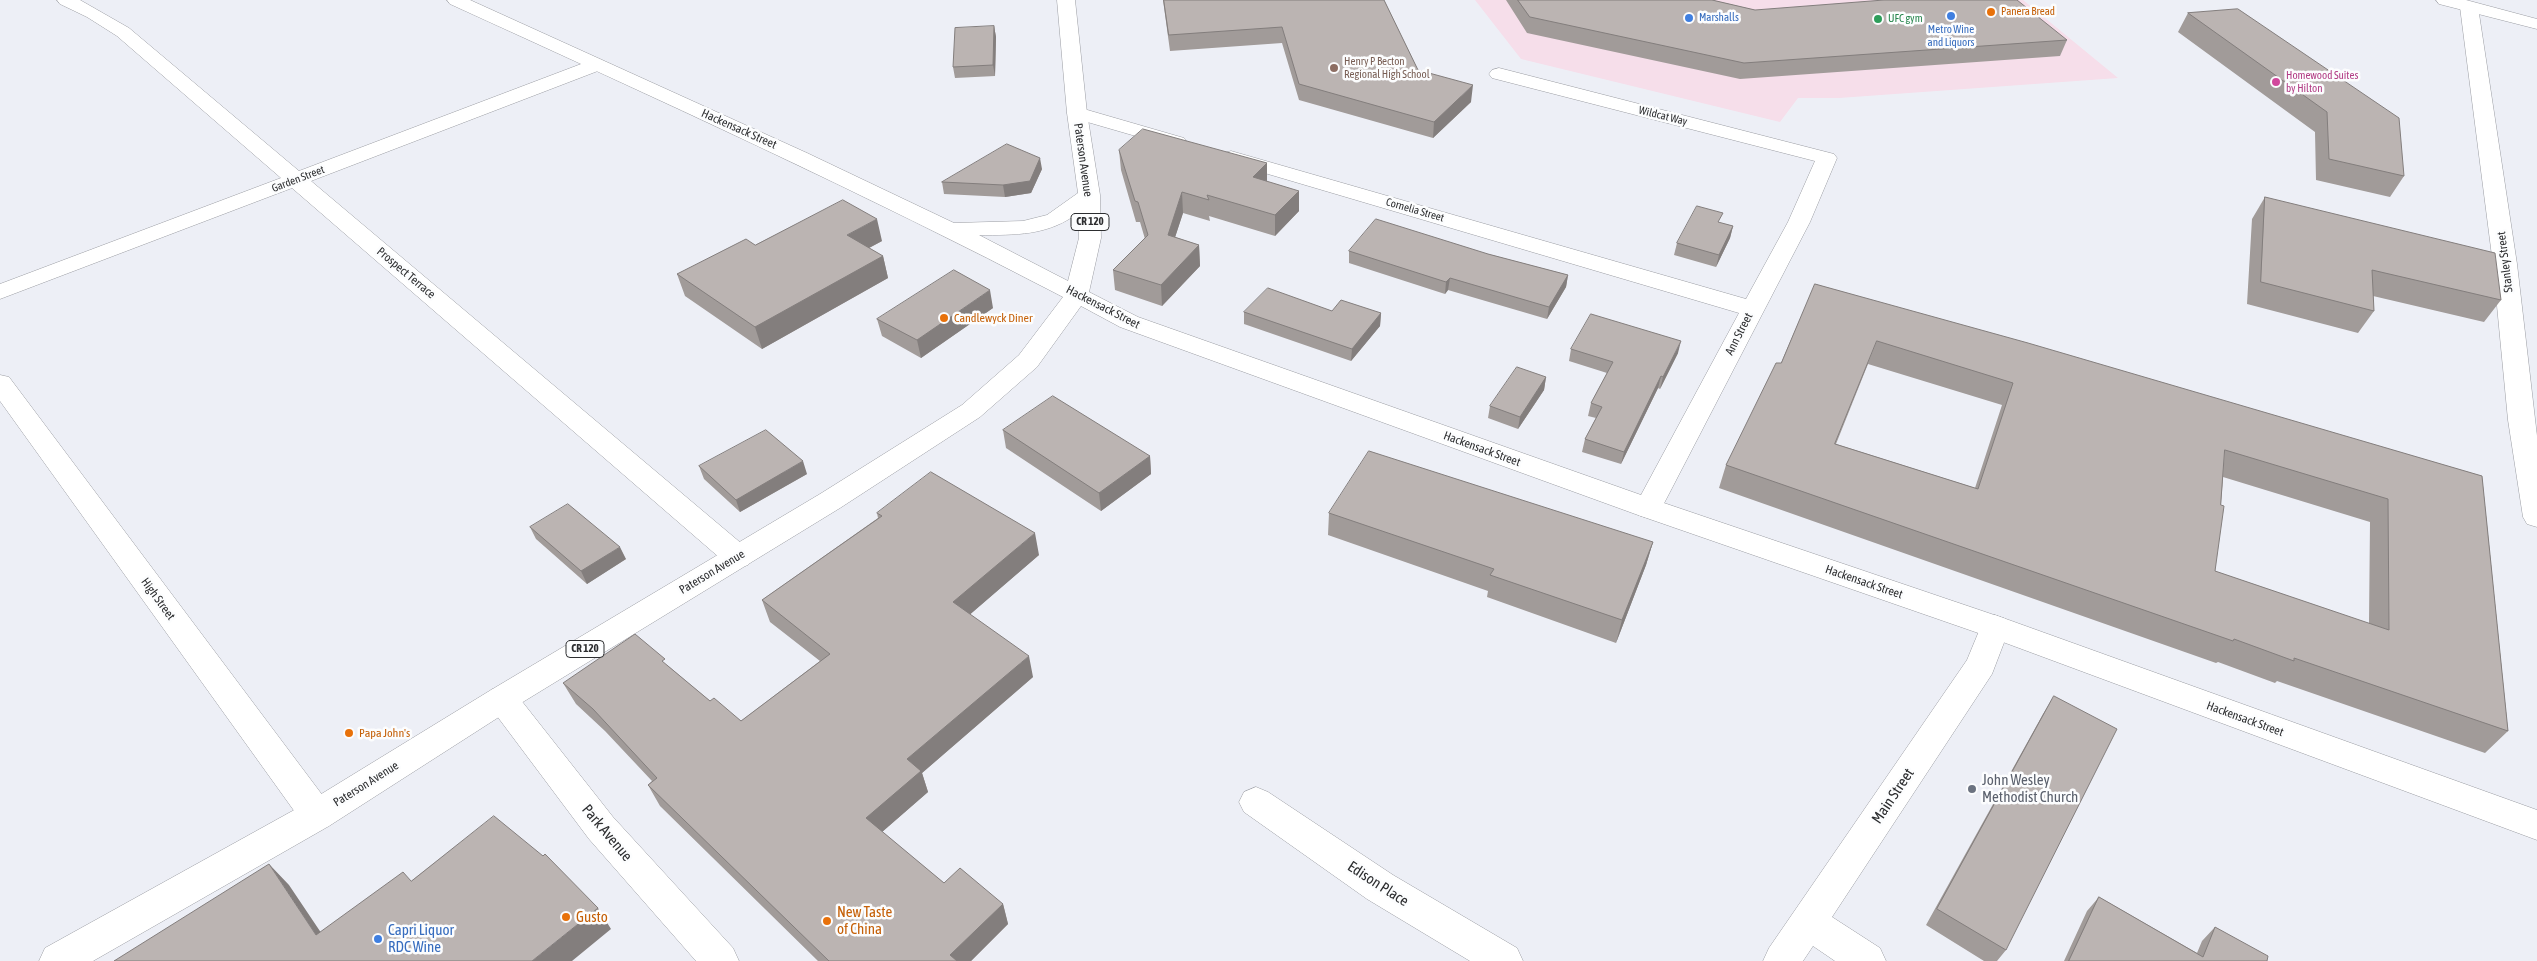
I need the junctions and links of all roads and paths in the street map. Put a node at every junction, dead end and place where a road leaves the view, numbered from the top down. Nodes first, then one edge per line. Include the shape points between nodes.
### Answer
1 (66, 0) edge
2 (456, 0) edge
3 (1066, 0) edge
4 (2445, 0) edge
5 (2469, 7) junction
6 (2537, 24) edge
7 (596, 65) junction
8 (1498, 74) dead end
9 (1077, 113) junction
10 (1827, 158) joint
11 (296, 180) junction
12 (1088, 195) junction
13 (947, 229) junction
14 (0, 292) edge
15 (1077, 294) junction
16 (1753, 309) junction
17 (0, 383) edge
18 (1648, 508) junction
19 (2537, 517) edge
20 (738, 556) junction
21 (1995, 627) junction
22 (502, 699) junction
23 (1256, 802) dead end
24 (317, 815) junction
25 (2537, 825) edge
26 (1808, 923) junction
27 (58, 961) edge
28 (720, 961) edge
29 (1504, 961) edge
30 (1782, 961) edge
31 (1867, 961) edge

1 - 11 main road, Prospect Terrace via 123,32
2 - 7 main road, Hackensack Street
3 - 9 main road, Paterson Avenue / CR 120
4 - 5 main road
5 - 6 main road
5 - 19 main road, Stanley Street via 2505,264 2521,420
7 - 11 main road, Garden Street
7 - 13 main road, Hackensack Street via 800,157
8 - 10 main road, Wildcat Way
9 - 12 main road, Paterson Avenue / CR 120
9 - 16 main road, Cornelia Street
10 - 16 main road, Ann Street via 1799,222
11 - 14 main road, Garden Street
11 - 20 main road, Prospect Terrace
12 - 13 main road via 1055,220 1038,225 1000,230
12 - 15 main road, Paterson Avenue / CR 120 via 1090,238
13 - 15 main road, Hackensack Street
15 - 18 main road, Hackensack Street via 1129,322
15 - 20 main road, Paterson Avenue / CR 120 via 1028,361 971,410
16 - 18 main road, Ann Street
17 - 24 main road, High Street
18 - 21 main road, Hackensack Street
20 - 22 main road, Paterson Avenue / CR 120
21 - 25 main road, Hackensack Street
21 - 26 main road, Main Street via 1981,665
22 - 24 main road, Paterson Avenue / CR 120
22 - 28 main road, Park Avenue via 601,828
23 - 29 main road, Edison Place via 1380,887
24 - 27 main road, Paterson Avenue / CR 120
26 - 30 main road, Main Street
26 - 31 main road

